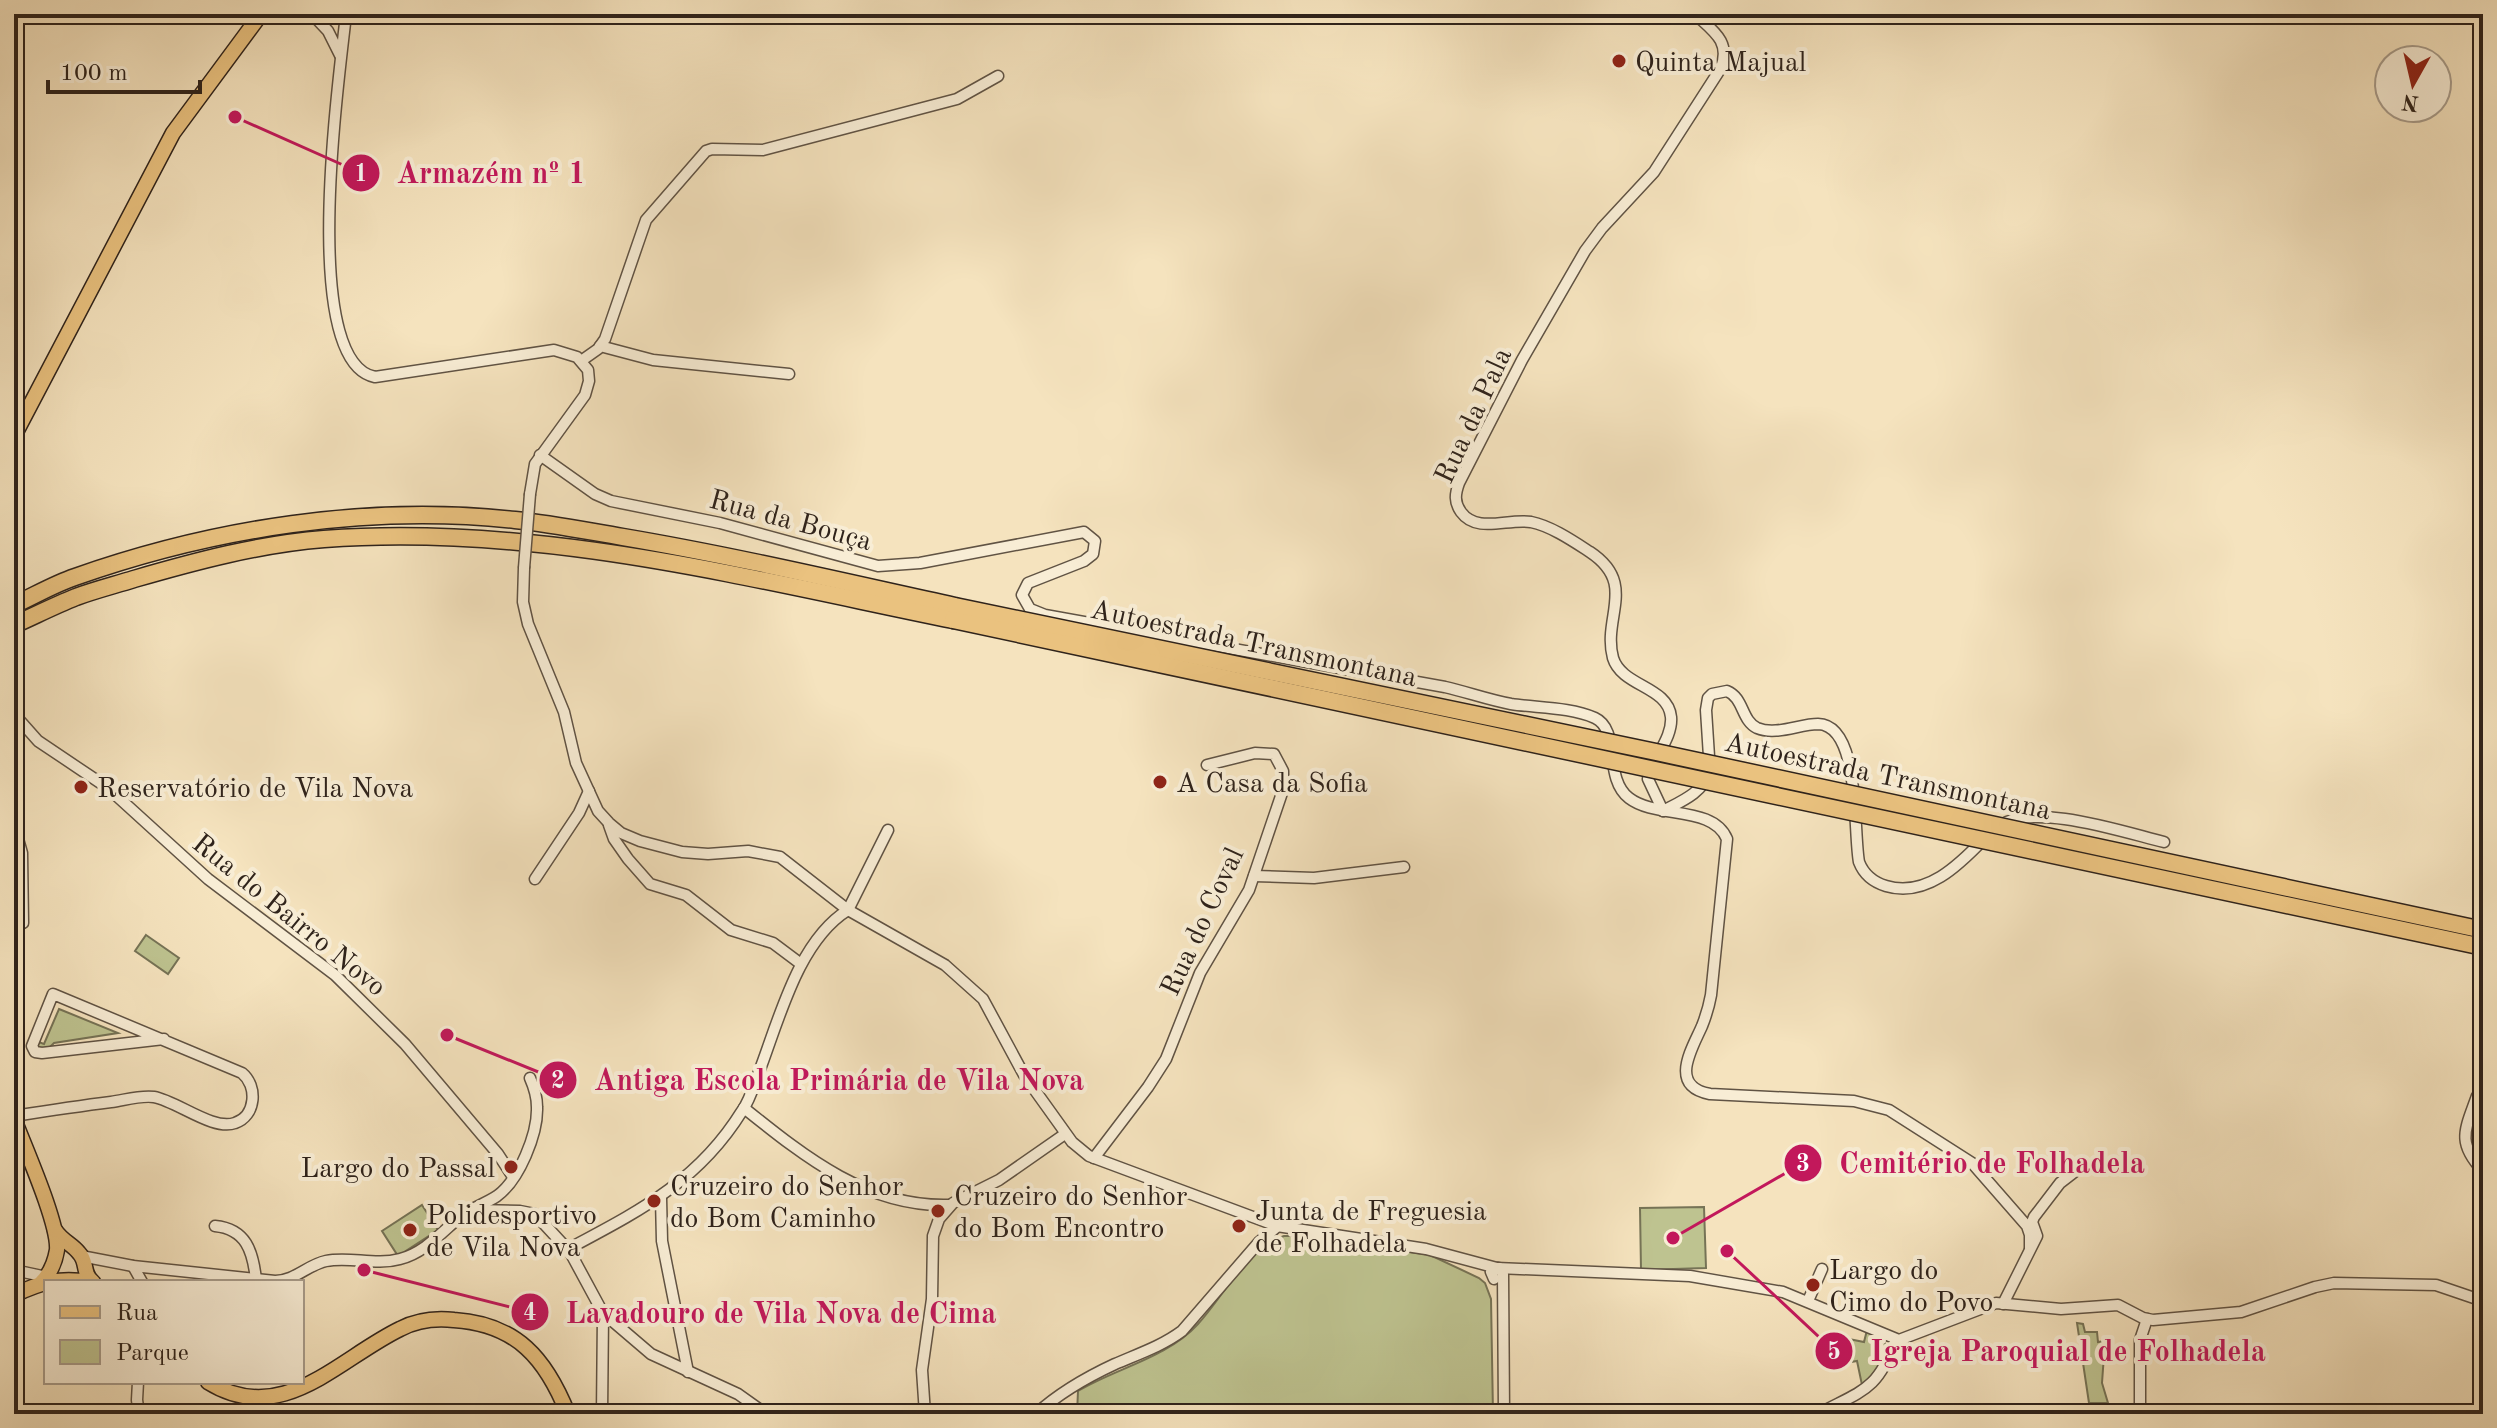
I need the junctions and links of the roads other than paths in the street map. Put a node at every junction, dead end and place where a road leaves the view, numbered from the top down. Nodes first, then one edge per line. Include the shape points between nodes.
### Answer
1 (261, 14) edge
2 (312, 14) edge
3 (346, 14) edge
4 (1695, 14) edge
5 (341, 59) junction
6 (998, 76) dead end
7 (600, 346) junction
8 (581, 361) junction
9 (789, 374) dead end
10 (14, 436) edge
11 (540, 455) junction
12 (14, 605) edge
13 (954, 613) junction
14 (16, 624) edge
15 (14, 714) edge
16 (1207, 765) dead end
17 (589, 791) junction
18 (1663, 811) junction
19 (609, 823) junction
20 (14, 825) edge
21 (888, 830) dead end
22 (2164, 842) dead end
23 (1404, 867) dead end
24 (1254, 876) junction
25 (535, 879) dead end
26 (848, 910) junction
27 (23, 923) dead end
28 (2483, 930) edge
29 (2483, 947) edge
30 (801, 964) junction
31 (164, 1039) junction
32 (530, 1078) dead end
33 (2477, 1096) dead end
34 (744, 1108) junction
35 (14, 1118) edge
36 (1065, 1134) junction
37 (1094, 1158) junction
38 (2082, 1166) dead end
39 (2483, 1171) edge
40 (513, 1177) junction
41 (661, 1198) junction
42 (920, 1203) junction
43 (950, 1205) junction
44 (473, 1210) junction
45 (215, 1226) dead end
46 (1278, 1226) junction
47 (936, 1227) junction
48 (55, 1230) junction
49 (2030, 1248) junction
50 (568, 1249) junction
51 (80, 1257) junction
52 (133, 1266) junction
53 (49, 1269) junction
54 (1822, 1269) dead end
55 (14, 1270) edge
56 (1498, 1273) junction
57 (77, 1280) edge
58 (82, 1280) edge
59 (141, 1280) edge
60 (256, 1280) joint
61 (290, 1280) edge
62 (14, 1295) edge
63 (1808, 1301) junction
64 (2483, 1301) edge
65 (2003, 1304) junction
66 (603, 1313) junction
67 (2147, 1319) junction
68 (1896, 1340) junction
69 (688, 1372) junction
70 (138, 1384) edge
71 (213, 1384) edge
72 (139, 1414) edge
73 (568, 1414) edge
74 (602, 1414) edge
75 (766, 1414) edge
76 (925, 1414) edge
77 (1036, 1414) edge
78 (1504, 1414) edge
79 (1818, 1414) edge
80 (2140, 1414) edge

1 - 10 main road via 177,127
2 - 5 street via 328,31
3 - 5 street
4 - 18 street, Rua da Pala via 1722,39 1721,68 1654,172 1585,251 1514,375 1456,495 1460,511 1472,521 1541,525 1590,552 1611,572 1616,589 1614,660 1623,674 1664,701 1671,716 1648,779
5 - 8 street via 329,244 340,335 355,365 375,377 554,350
6 - 7 street via 957,99 763,150 706,151 646,220
7 - 8 street
7 - 9 street via 653,360
8 - 11 street via 589,376 587,391
11 - 17 street, bridge via 530,494 523,602
11 - 18 street, Rua da Bouça via 611,501 720,523 878,566 1088,533 1096,544 1091,557 1031,581 1022,595 1025,605 1048,616 1588,716 1606,727 1622,791 1640,805
12 - 13 highway, Autoestrada Transmontana via 72,578 171,548 285,525 438,516 515,520 695,549
13 - 14 highway, Autoestrada Transmontana via 612,552 384,537 267,547 175,567 77,596
13 - 28 highway, Autoestrada Transmontana, bridge via 1672,755
13 - 29 highway, Autoestrada Transmontana, bridge
15 - 40 street, Rua do Bairro Novo via 32,736 108,788 188,862 335,975 405,1044
16 - 24 street, Rua do Coval via 1255,753 1278,758 1283,790
17 - 19 street
17 - 25 street
18 - 22 street via 1706,782 1707,704 1721,690 1736,695 1757,728 1818,724 1840,734 1848,757 1859,862 1863,872 1883,885 1918,887 1940,877 1991,832 2023,817 2049,817
18 - 49 street via 1713,822 1727,839 1711,995 1686,1062 1686,1074 1696,1090 1854,1101 1889,1110 1978,1169 2027,1226
19 - 26 street via 640,841 682,852 748,851 780,857
19 - 30 street via 614,839 650,884 686,895 731,930 773,943
20 - 27 street via 22,853
21 - 26 street
23 - 24 street via 1314,878
24 - 37 street, Rua do Coval via 1200,973 1166,1059
26 - 30 street via 824,929
26 - 36 street via 930,955 977,992 1020,1070
30 - 34 street
31 - 31 street via 53,994 32,1046 42,1053
31 - 35 street via 245,1075 253,1093 246,1115 233,1124 221,1124 150,1097
32 - 40 street via 536,1123
33 - 39 street via 2464,1141
34 - 41 street via 713,1152
34 - 42 street via 842,1179
35 - 48 main road
36 - 37 street
36 - 43 street via 999,1180
37 - 46 street
38 - 49 street via 2060,1183 2034,1216 2037,1235
40 - 44 street via 498,1195
41 - 50 street
41 - 69 street via 662,1241
42 - 43 street
42 - 47 street
43 - 47 street
44 - 50 street via 535,1214
44 - 61 street via 406,1257 326,1261
45 - 60 street via 240,1233
46 - 56 street via 1426,1249
46 - 77 street via 1182,1331 1064,1392
47 - 76 street via 922,1370
48 - 51 main road
48 - 53 main road
49 - 65 street
50 - 66 street
51 - 52 street
51 - 53 main road via 65,1249
51 - 58 main road via 87,1278
52 - 59 street
52 - 60 street
53 - 55 street
53 - 57 main road
53 - 62 main road
54 - 63 street
56 - 63 street via 1690,1276
56 - 78 street
63 - 68 street
64 - 67 street via 2436,1285 2334,1283 2241,1312
65 - 67 street via 2061,1309 2118,1305
65 - 68 street
66 - 69 street via 644,1349
66 - 74 street
67 - 80 street via 2140,1340
68 - 79 street via 1874,1383
69 - 75 street via 738,1394
70 - 72 street
71 - 73 main road via 247,1397 285,1396 404,1327 433,1320 469,1321 527,1347 552,1377

